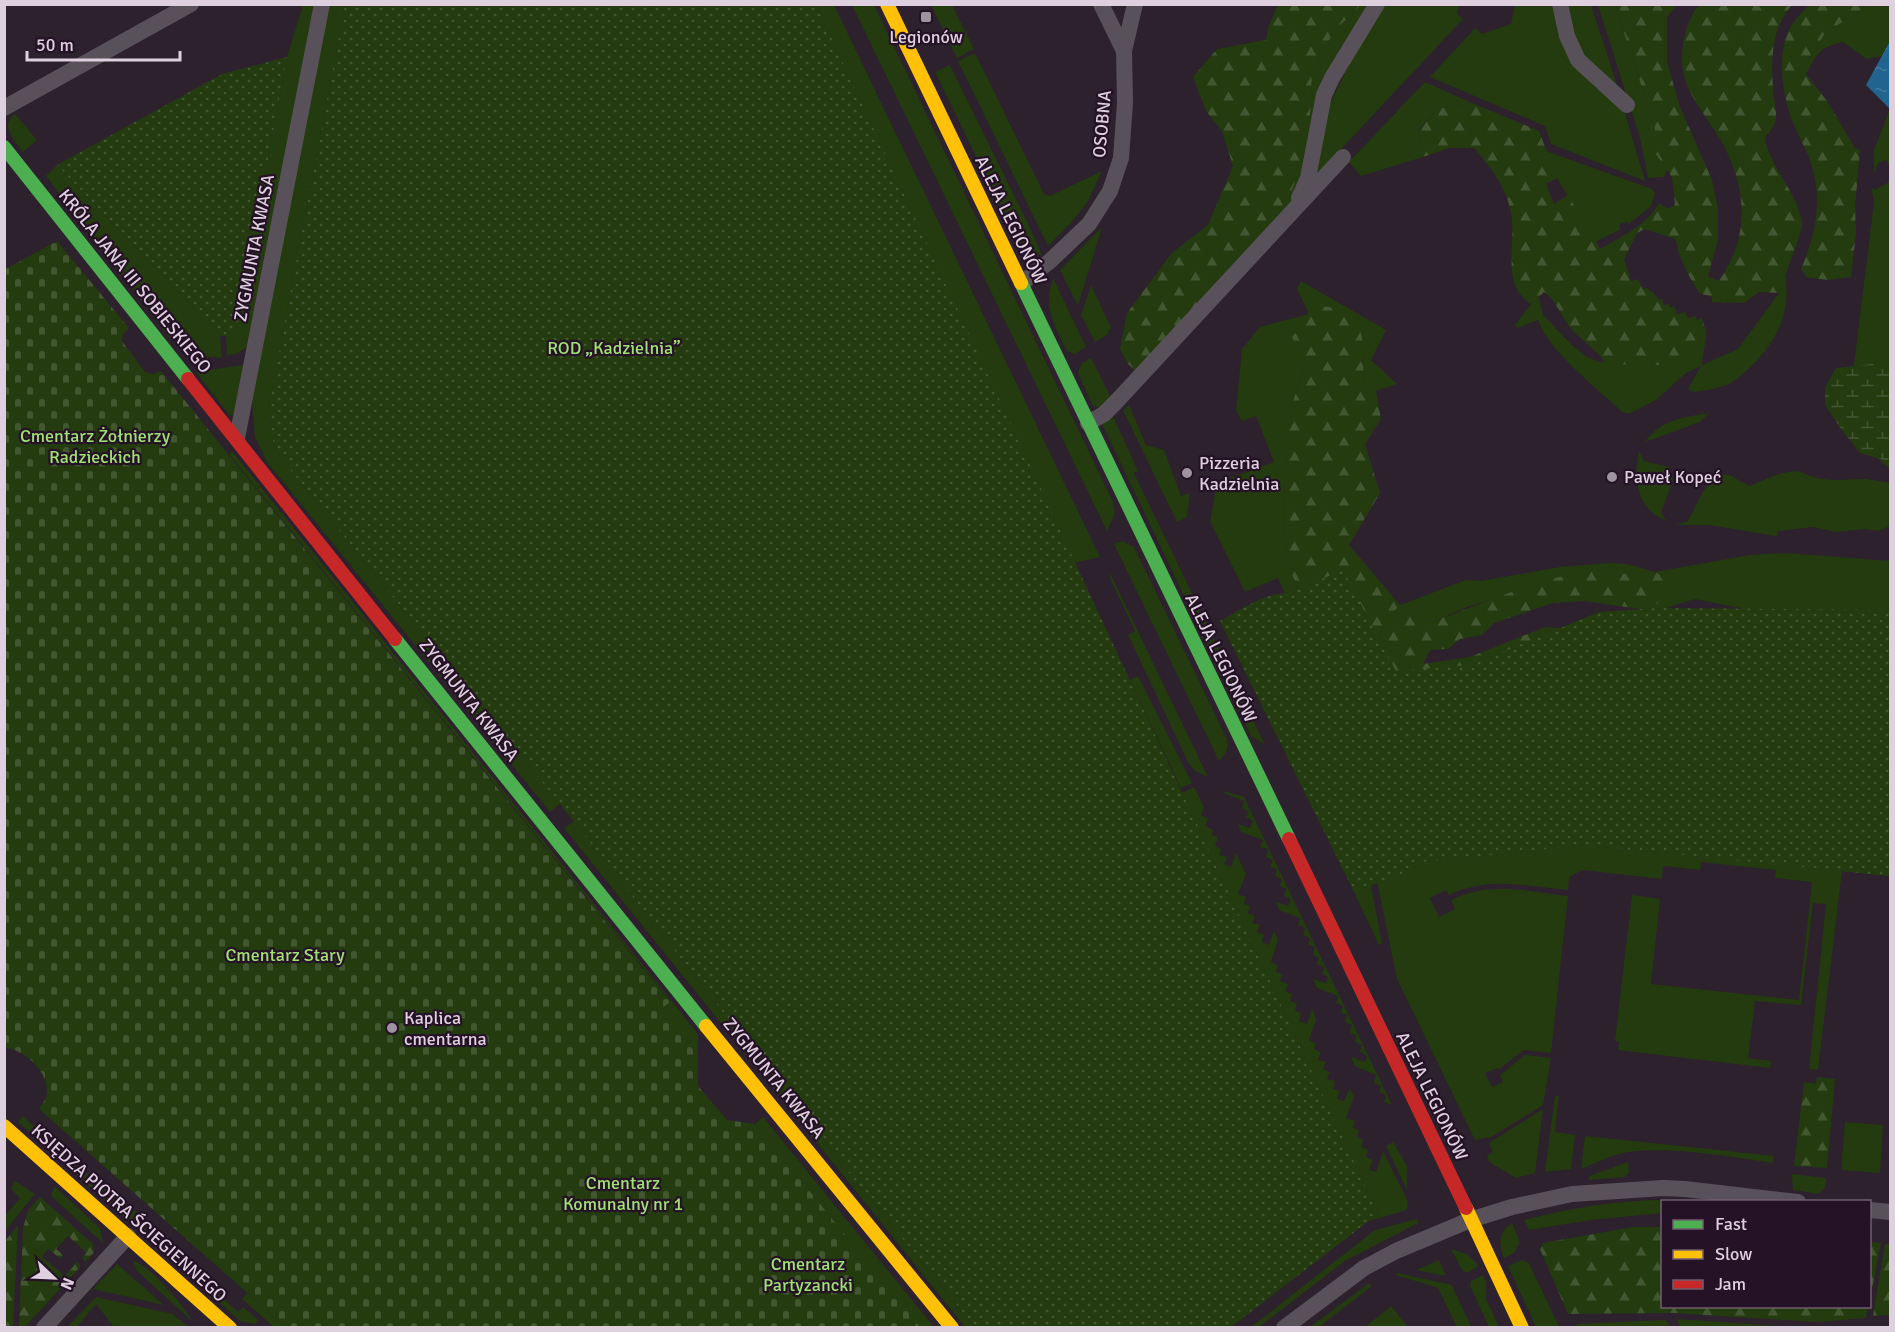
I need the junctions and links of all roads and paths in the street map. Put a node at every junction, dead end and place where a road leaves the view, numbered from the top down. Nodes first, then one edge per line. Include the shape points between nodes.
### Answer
1 (191, 4) edge
2 (322, 4) edge
3 (888, 4) edge
4 (1101, 4) edge
5 (1135, 4) edge
6 (1377, 4) edge
7 (1560, 4) edge
8 (1124, 51) junction
9 (1627, 105) dead end
10 (4, 108) edge
11 (4, 147) edge
12 (1344, 157) dead end
13 (1295, 209) junction
14 (1022, 283) junction
15 (1088, 423) junction
16 (237, 438) junction
17 (4, 1126) edge
18 (1781, 1200) edge
19 (1871, 1210) edge
20 (1890, 1212) edge
21 (1470, 1220) junction
22 (128, 1236) junction
23 (44, 1328) edge
24 (230, 1328) edge
25 (952, 1328) edge
26 (1284, 1328) edge
27 (1522, 1328) edge

1 - 10 street
2 - 16 street, ZYGMUNTA KWASA
3 - 14 street, ALEJA LEGIONÓW
4 - 8 street
5 - 8 street, OSOBNA
6 - 13 street via 1324,95 1308,178
7 - 9 street via 1567,36 1578,60
8 - 14 street, OSOBNA via 1121,158 1110,191 1089,224
11 - 16 street, KRÓLA JANA III SOBIESKIEGO
12 - 13 street
13 - 15 street via 1110,408
14 - 15 street, ALEJA LEGIONÓW
15 - 21 street, ALEJA LEGIONÓW
16 - 25 street, ZYGMUNTA KWASA via 550,834
17 - 22 street, KSIĘDZA PIOTRA ŚCIEGIENNEGO
18 - 21 street via 1685,1189 1625,1189 1563,1196
19 - 20 street
21 - 26 street via 1364,1268
21 - 27 street, ALEJA LEGIONÓW
22 - 23 street
22 - 24 street, KSIĘDZA PIOTRA ŚCIEGIENNEGO

